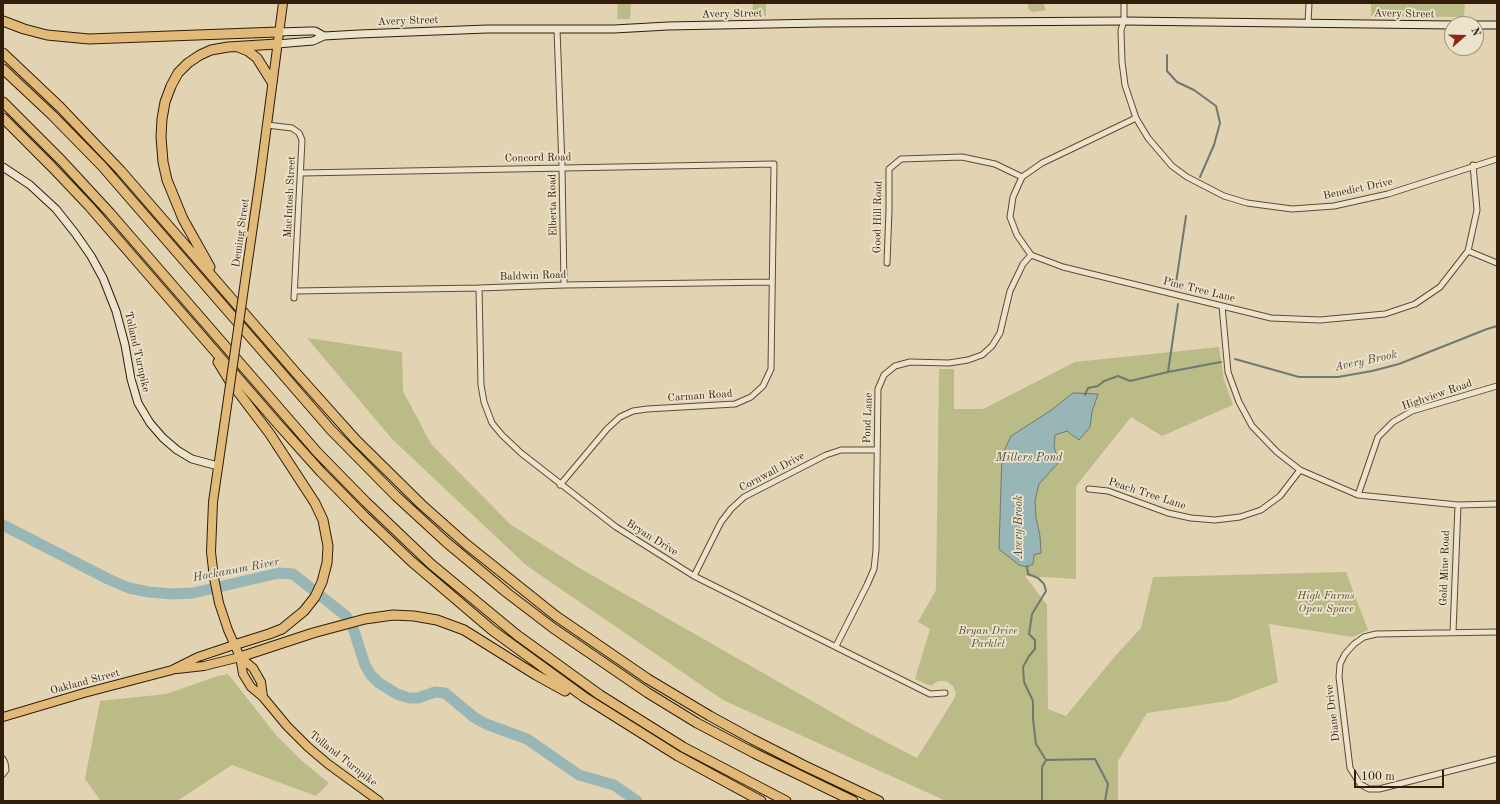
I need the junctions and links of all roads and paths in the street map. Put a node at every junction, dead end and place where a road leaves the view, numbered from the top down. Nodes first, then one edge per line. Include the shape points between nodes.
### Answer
1 (282, 3) edge
2 (1124, 3) edge
3 (1309, 3) edge
4 (3, 21) edge
5 (1124, 21) junction
6 (1308, 23) junction
7 (1444, 25) edge
8 (1484, 25) edge
9 (1497, 25) edge
10 (557, 29) junction
11 (278, 32) junction
12 (324, 36) junction
13 (277, 44) junction
14 (237, 46) junction
15 (3, 53) edge
16 (3, 69) edge
17 (272, 82) junction
18 (3, 102) edge
19 (3, 118) edge
20 (1136, 118) junction
21 (267, 124) junction
22 (1497, 159) edge
23 (774, 164) joint
24 (1473, 166) junction
25 (3, 167) edge
26 (562, 167) junction
27 (302, 173) junction
28 (1022, 177) junction
29 (1468, 251) junction
30 (1031, 255) junction
31 (887, 263) dead end
32 (1497, 263) edge
33 (772, 282) junction
34 (564, 285) junction
35 (222, 287) junction
36 (479, 288) junction
37 (295, 291) junction
38 (294, 298) dead end
39 (1222, 306) junction
40 (204, 338) junction
41 (1497, 386) edge
42 (877, 450) junction
43 (218, 466) junction
44 (1300, 470) junction
45 (560, 485) junction
46 (1089, 489) dead end
47 (1358, 495) junction
48 (1497, 504) edge
49 (1458, 506) junction
50 (694, 576) junction
51 (1453, 632) junction
52 (1497, 632) edge
53 (234, 645) junction
54 (836, 646) junction
55 (240, 656) junction
56 (172, 670) junction
57 (945, 693) dead end
58 (3, 717) edge
59 (619, 720) junction
60 (3, 759) edge
61 (1497, 759) edge
62 (4, 772) edge
63 (379, 801) edge
64 (760, 801) edge
65 (786, 801) edge
66 (853, 801) edge
67 (879, 801) edge

1 - 11 main road, Deming Street
2 - 5 street, Benedict Drive
3 - 6 street
4 - 11 highway via 32,31 75,39
5 - 6 main road, Avery Street
5 - 10 main road, Avery Street via 821,23
5 - 20 street, Benedict Drive via 1121,30 1122,62 1125,85
6 - 7 main road, Avery Street
8 - 9 main road
10 - 12 main road, Avery Street
10 - 26 street, Elberta Road
11 - 12 main road, Avery Street via 315,31
11 - 13 main road, Deming Street
12 - 13 main road, Avery Street via 313,41
13 - 14 highway
13 - 17 main road, Deming Street
14 - 17 highway via 257,58
14 - 35 highway via 206,52 183,68 168,93 161,128 163,162 174,199
15 - 35 highway via 109,158
16 - 66 highway via 52,115 112,178 331,430 446,542 553,628 648,693 747,750
17 - 21 main road, Deming Street
18 - 65 highway via 110,212 318,452 431,564 517,635 595,691 683,747
19 - 40 highway via 85,202
20 - 24 street, Benedict Drive via 1148,138 1172,166 1187,177 1224,196 1247,203 1292,209 1341,205 1388,194
20 - 28 street via 1042,163
21 - 27 street, MacIntosh Street via 292,128 300,133 303,143
21 - 43 main road, Deming Street, bridge
22 - 24 street, Benedict Drive
23 - 26 street, Concord Road
23 - 33 street, Carman Road
24 - 29 street, Pine Tree Lane via 1477,210
25 - 43 main road, Tolland Turnpike via 30,185 56,209 91,256 116,311 134,391 150,423 177,450 192,459
26 - 27 street, Concord Road
26 - 34 street, Elberta Road
27 - 37 street, MacIntosh Street
28 - 30 street via 1013,197 1010,217 1017,235
28 - 31 street, Good Hill Road via 995,164 962,157 901,158 889,169
29 - 32 street
29 - 39 street, Pine Tree Lane via 1440,286 1415,304 1385,314 1320,320 1272,318
30 - 39 street, Pine Tree Lane via 1063,267
30 - 42 street, Pond Lane via 1023,264 1010,291 1000,333 992,346 982,355 949,363 910,362 895,366 884,375 878,389
33 - 34 street, Baldwin Road
33 - 45 street, Carman Road via 771,369 763,386 751,397 735,404 632,411 620,417 607,429
34 - 36 street, Baldwin Road
35 - 67 highway via 317,397 384,469 447,527 522,590 612,656 694,707 775,752
36 - 37 street, Baldwin Road
36 - 45 street, Bryan Drive via 481,386 492,423 521,453
37 - 38 street, MacIntosh Street
39 - 44 street via 1228,372 1239,402 1252,426 1277,452
40 - 53 highway via 229,380 270,434 318,508 328,546 322,582 311,603 282,628
40 - 59 highway via 321,472 395,546 497,634 553,676
41 - 47 street, Highview Road via 1412,411 1394,422 1378,437
42 - 50 street, Cornwall Drive via 841,450 826,455 744,497 721,522
42 - 54 street, Pond Lane via 874,569
43 - 53 main road, Tolland Turnpike via 211,532 214,573 219,603
44 - 46 street, Peach Tree Lane via 1280,496 1261,510 1240,517 1215,520 1168,514 1108,491
44 - 47 street
45 - 50 street, Bryan Drive via 616,527
47 - 49 street
48 - 49 street
49 - 51 street, Gold Mine Road
50 - 54 street, Bryan Drive
51 - 52 street, Diane Drive
51 - 61 street, Diane Drive via 1376,634 1364,637 1345,654 1340,664 1339,677 1350,768 1360,784 1369,789 1379,789
53 - 55 main road, Tolland Turnpike
53 - 56 main road, Oakland Street via 198,656
54 - 57 street, Bryan Drive via 930,694
55 - 56 main road, Oakland Street via 204,666
55 - 59 highway via 364,619 393,615 414,616 437,620 473,634 536,674
55 - 63 main road, Tolland Turnpike via 243,674 251,687 264,697 284,723 309,748
56 - 58 main road, Oakland Street
59 - 64 highway
60 - 62 street

